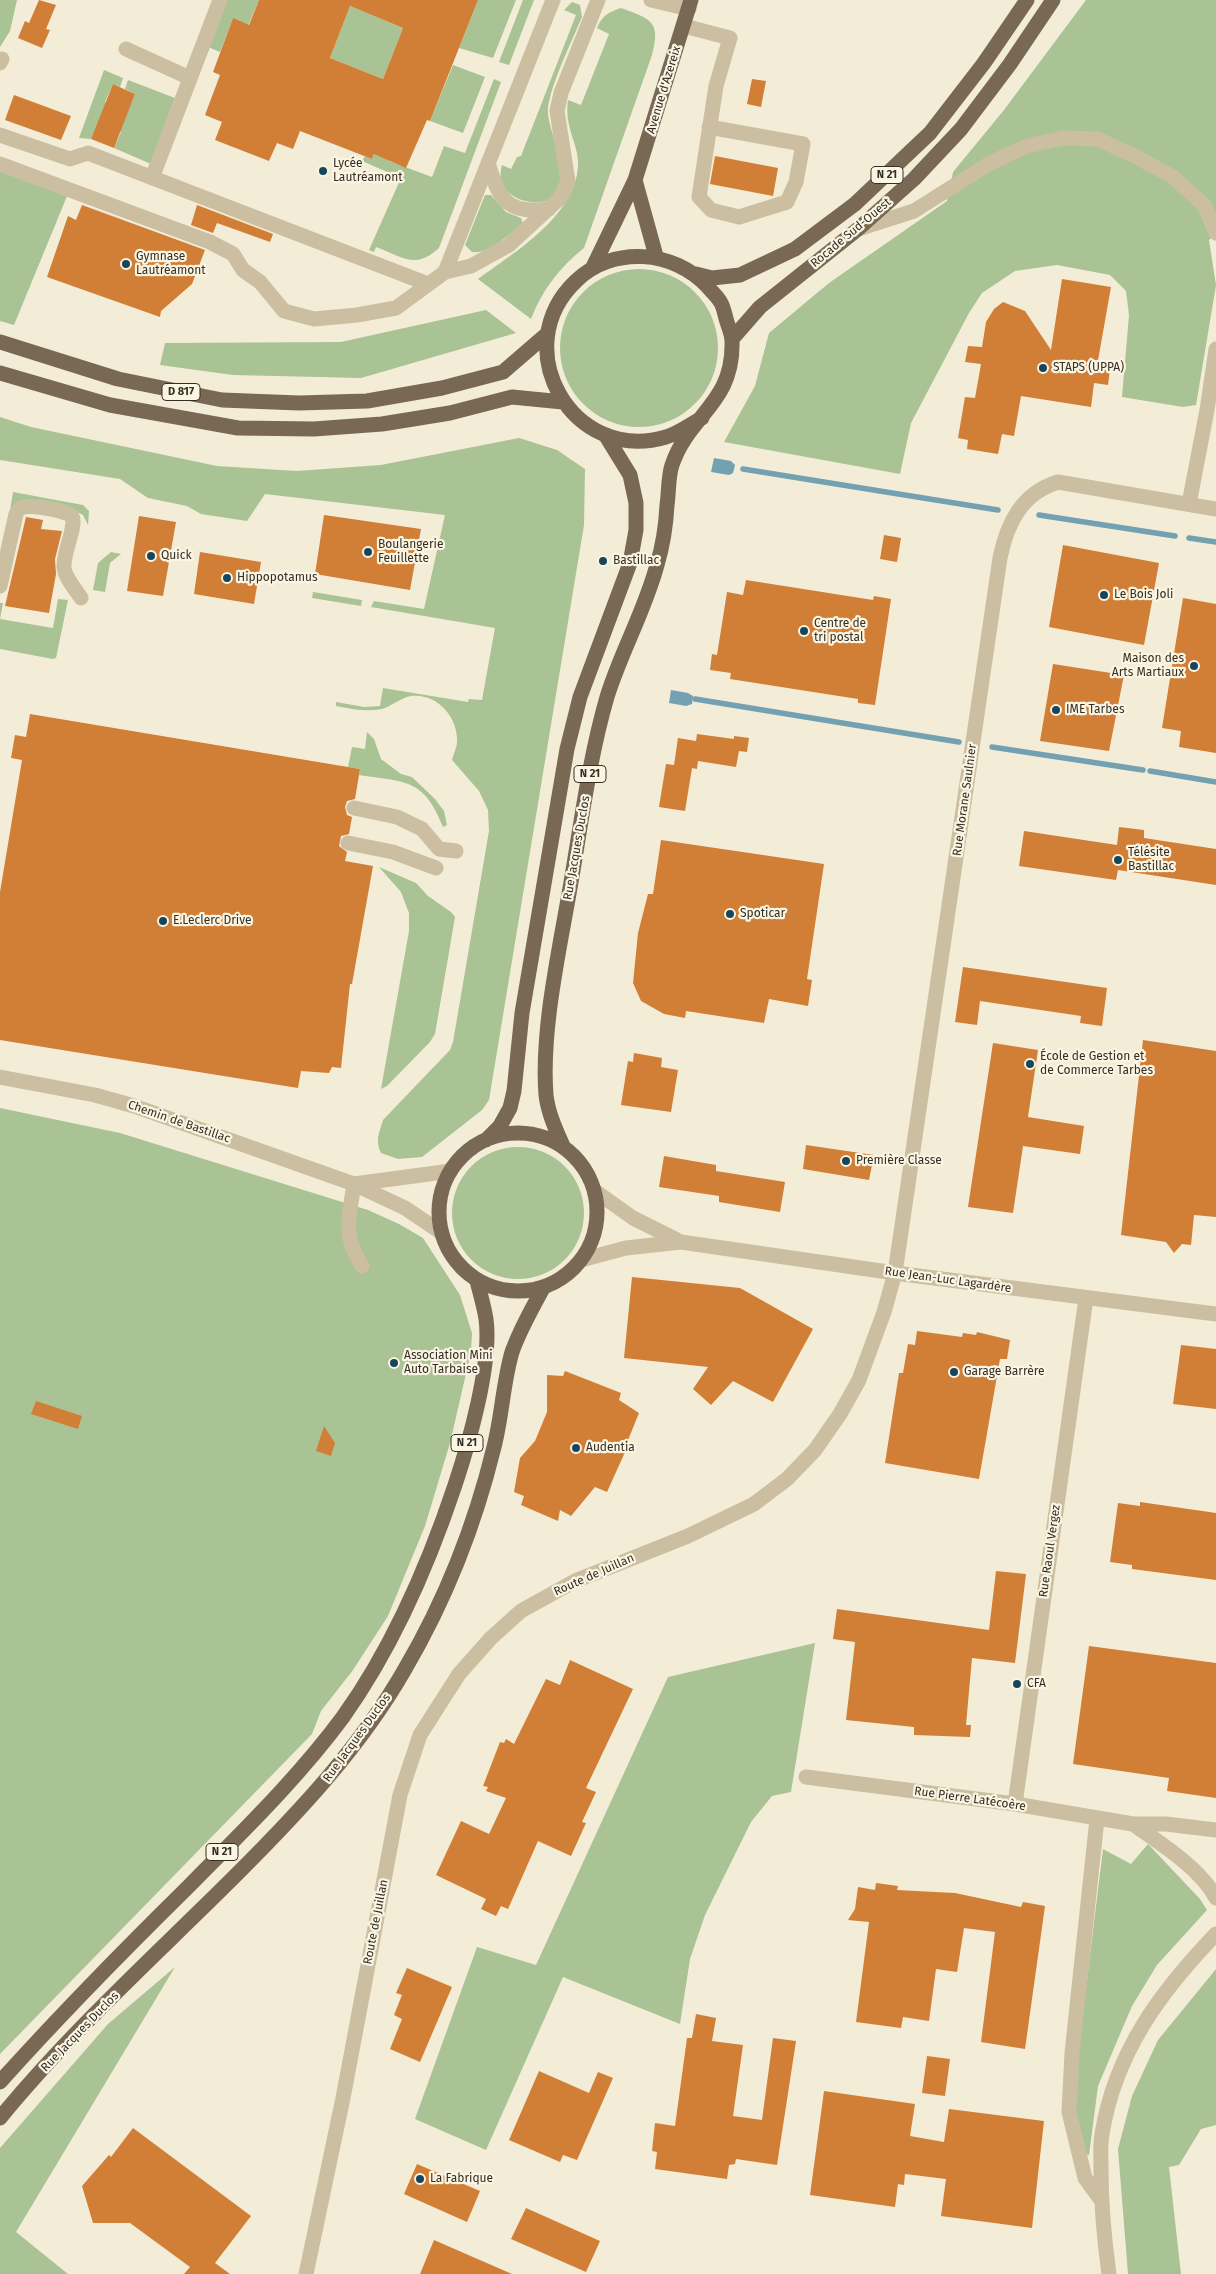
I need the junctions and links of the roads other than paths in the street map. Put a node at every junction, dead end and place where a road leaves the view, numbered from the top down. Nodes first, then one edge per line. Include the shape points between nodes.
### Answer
1 (220, 0) edge
2 (553, 0) edge
3 (598, 0) edge
4 (651, 0) edge
5 (1027, 0) edge
6 (1053, 0) edge
7 (690, 4) edge
8 (684, 26) junction
9 (126, 49) dead end
10 (190, 78) junction
11 (709, 127) junction
12 (0, 135) edge
13 (488, 163) junction
14 (0, 164) edge
15 (152, 178) junction
16 (635, 180) junction
17 (549, 209) junction
18 (858, 229) junction
19 (1216, 233) edge
20 (656, 256) junction
21 (593, 268) junction
22 (445, 272) junction
23 (696, 274) junction
24 (428, 284) junction
25 (547, 334) junction
26 (732, 339) junction
27 (0, 342) edge
28 (1216, 349) edge
29 (0, 372) edge
30 (563, 402) junction
31 (702, 418) junction
32 (606, 436) junction
33 (1189, 504) junction
34 (1216, 509) edge
35 (0, 586) edge
36 (81, 598) dead end
37 (354, 808) dead end
38 (348, 843) dead end
39 (456, 851) dead end
40 (436, 868) dead end
41 (0, 1077) edge
42 (486, 1140) junction
43 (563, 1146) junction
44 (451, 1171) junction
45 (354, 1184) junction
46 (595, 1191) junction
47 (442, 1233) junction
48 (681, 1242) junction
49 (581, 1260) junction
50 (362, 1266) dead end
51 (895, 1273) junction
52 (477, 1281) junction
53 (543, 1288) junction
54 (1086, 1298) junction
55 (1216, 1314) edge
56 (806, 1777) dead end
57 (1015, 1804) junction
58 (1097, 1819) junction
59 (1133, 1824) junction
60 (1214, 1831) edge
61 (1216, 1898) edge
62 (1216, 1934) edge
63 (0, 2082) edge
64 (0, 2118) edge
65 (1101, 2200) junction
66 (306, 2274) edge
67 (1108, 2274) edge

1 - 10 street
2 - 13 street
3 - 17 street via 556,111 568,180 560,198
4 - 7 street
5 - 23 main road, Rocade Sud-Ouest / N 21 via 984,64 930,133 855,204 796,250 740,275 712,278
6 - 18 main road, Rocade Sud-Ouest / N 21 via 961,129 914,179
7 - 8 main road, Avenue d'Azereix
8 - 11 street via 730,38 716,86
8 - 16 main road, Avenue d'Azereix
9 - 10 street
10 - 15 street
11 - 11 street via 699,198 711,210 739,217 787,202 796,182 803,144
12 - 15 street via 70,159 88,153
13 - 17 street via 495,185 507,202 522,212
13 - 22 street
14 - 24 street via 210,242 233,254 243,270 260,282 284,311 314,319 396,308
15 - 24 street
16 - 20 main road
16 - 21 main road, Avenue d'Azereix
17 - 22 street via 509,245 471,266
18 - 19 street via 914,211 990,163 1027,146 1064,138 1097,139 1172,177 1204,205
18 - 26 main road, Rocade Sud-Ouest / N 21 via 760,307
20 - 21 main road via 623,256
20 - 23 main road
21 - 25 main road via 574,282 558,305
22 - 24 street
23 - 26 main road via 720,302
25 - 27 main road, D 817 via 503,372 442,388 367,401 298,403 222,400 118,379
25 - 30 main road via 549,371
26 - 31 main road, Rue Jacques Duclos via 729,374 717,400
28 - 33 street via 1208,410
29 - 30 main road, D 817 via 110,406 238,428 314,429 382,424 450,414 512,397
30 - 32 main road via 582,423
31 - 32 main road via 668,437 638,442
31 - 43 main road, Rue Jacques Duclos / N 21 via 681,443 670,469 666,528 657,566 608,696 591,764 548,1034 546,1094
32 - 42 main road, N 21 via 630,475 636,503 630,563 580,696 567,749 522,1013 510,1108 500,1126
33 - 34 street, Rue Morane Saulnier
33 - 51 street, Rue Morane Saulnier via 1058,482 1044,486 1030,496 1006,530
35 - 36 street via 16,514 29,506 72,516 74,520 64,568
37 - 39 street via 397,817 422,829 439,849
38 - 40 street via 393,852
41 - 45 street, Chemin de Bastillac via 95,1095 134,1106
42 - 43 main road via 505,1134 525,1133
42 - 44 main road via 466,1152
43 - 46 main road via 588,1174
44 - 45 street, Chemin de Bastillac
44 - 47 main road via 442,1190 439,1212
45 - 47 street, Chemin de Bastillac via 405,1208
45 - 50 street via 347,1230 352,1249
46 - 48 street, Rue Jean-Luc Lagardère via 633,1218
46 - 49 main road via 597,1215 593,1239
47 - 52 main road via 453,1257
48 - 49 street, Rue Jean-Luc Lagardère via 626,1248
48 - 51 street, Rue Jean-Luc Lagardère
49 - 53 main road via 564,1277
51 - 54 street, Rue Jean-Luc Lagardère
51 - 66 street, Route de Juillan via 859,1380 815,1450 787,1479 754,1504 688,1536 575,1581 521,1611 491,1638 460,1674 420,1735 400,1796
52 - 53 main road via 521,1292
52 - 63 main road, Rue Jacques Duclos / N 21 via 486,1320 486,1349 478,1400 461,1466 439,1534 412,1598 371,1674 343,1717 302,1768 74,2001
53 - 64 main road, Rue Jacques Duclos / N 21 via 512,1353 495,1444 464,1548 424,1635 373,1719 321,1787 92,2017
54 - 55 street, Rue Jean-Luc Lagardère
54 - 57 street, Rue Raoul Vergez
56 - 57 street, Rue Pierre Latécoère
57 - 58 street, Rue Pierre Latécoère
58 - 59 street, Rue Pierre Latécoère
58 - 65 street via 1072,2054 1069,2112 1085,2178
59 - 60 street, Rue Pierre Latécoère via 1166,1824
59 - 61 street, Rue Pierre Latécoère via 1182,1861
62 - 65 street via 1168,1987 1133,2039 1114,2084 1101,2136
65 - 67 street

